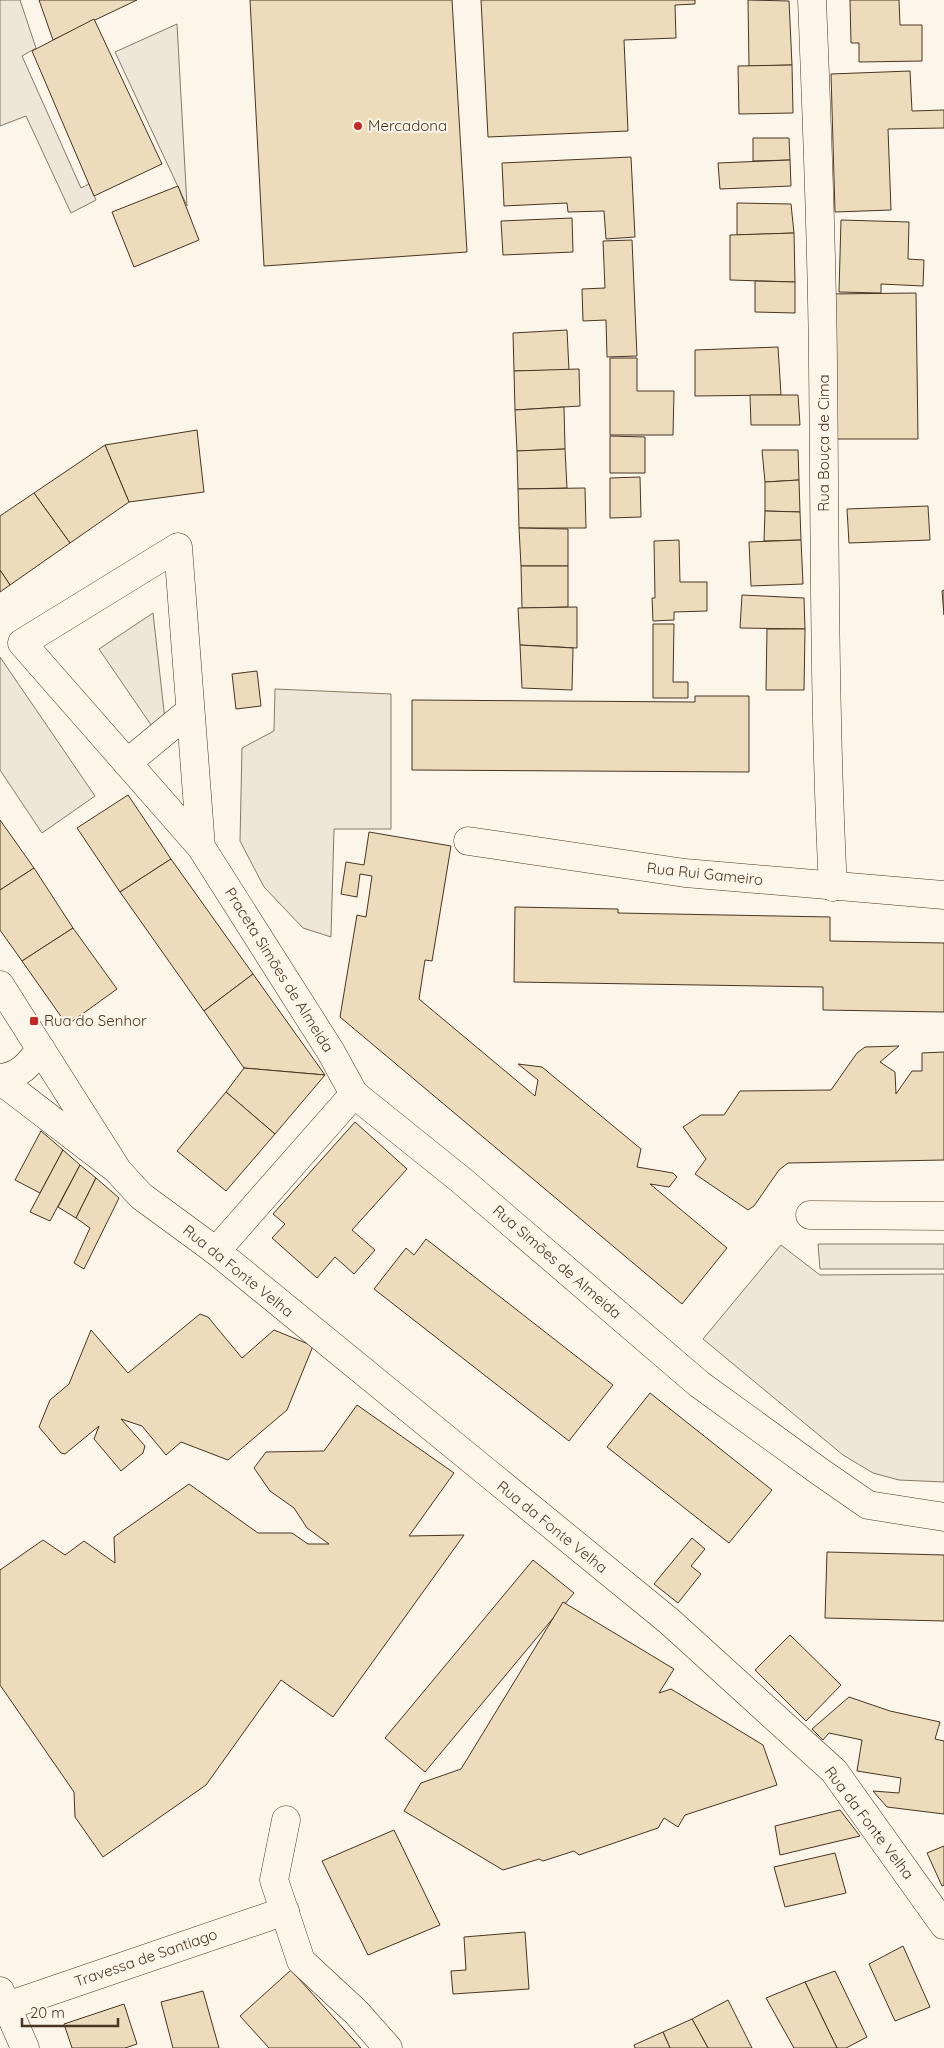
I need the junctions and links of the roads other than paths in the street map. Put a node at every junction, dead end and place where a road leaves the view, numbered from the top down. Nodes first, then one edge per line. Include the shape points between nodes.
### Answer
1 (812, 0) edge
2 (190, 711) junction
3 (127, 763) junction
4 (468, 841) dead end
5 (201, 846) junction
6 (833, 887) junction
7 (944, 895) edge
8 (0, 985) edge
9 (41, 1049) junction
10 (0, 1079) edge
11 (354, 1094) junction
12 (118, 1171) junction
13 (810, 1215) dead end
14 (944, 1216) edge
15 (216, 1251) junction
16 (944, 1517) edge
17 (286, 1820) dead end
18 (285, 1911) junction
19 (944, 1925) edge
20 (3, 1999) edge
21 (25, 2048) edge
22 (388, 2048) edge

1 - 6 street, Rua Bouça de Cima via 819,156 824,598
2 - 3 street
2 - 3 street, Praceta Simões de Almeida via 178,547 22,643
2 - 5 street, Praceta Simões de Almeida
3 - 5 street, Praceta Simões de Almeida
4 - 6 street, Rua Rui Gameiro via 686,873
5 - 11 street, Praceta Simões de Almeida
6 - 7 street, Rua Rui Gameiro
8 - 9 street, Rua da Fonte Velha
9 - 10 street via 23,1070
9 - 12 street, Rua da Fonte Velha
10 - 12 street, Rua da Fonte Velha
11 - 15 street
11 - 16 street, Rua Simões de Almeida via 699,1384 819,1471 868,1505
12 - 15 street, Rua da Fonte Velha via 141,1196
13 - 14 street
15 - 19 street, Rua da Fonte Velha via 669,1621 834,1771
17 - 18 street via 274,1880
18 - 20 street, Travessa de Santiago
18 - 22 street via 301,1961 356,2012
20 - 21 street

